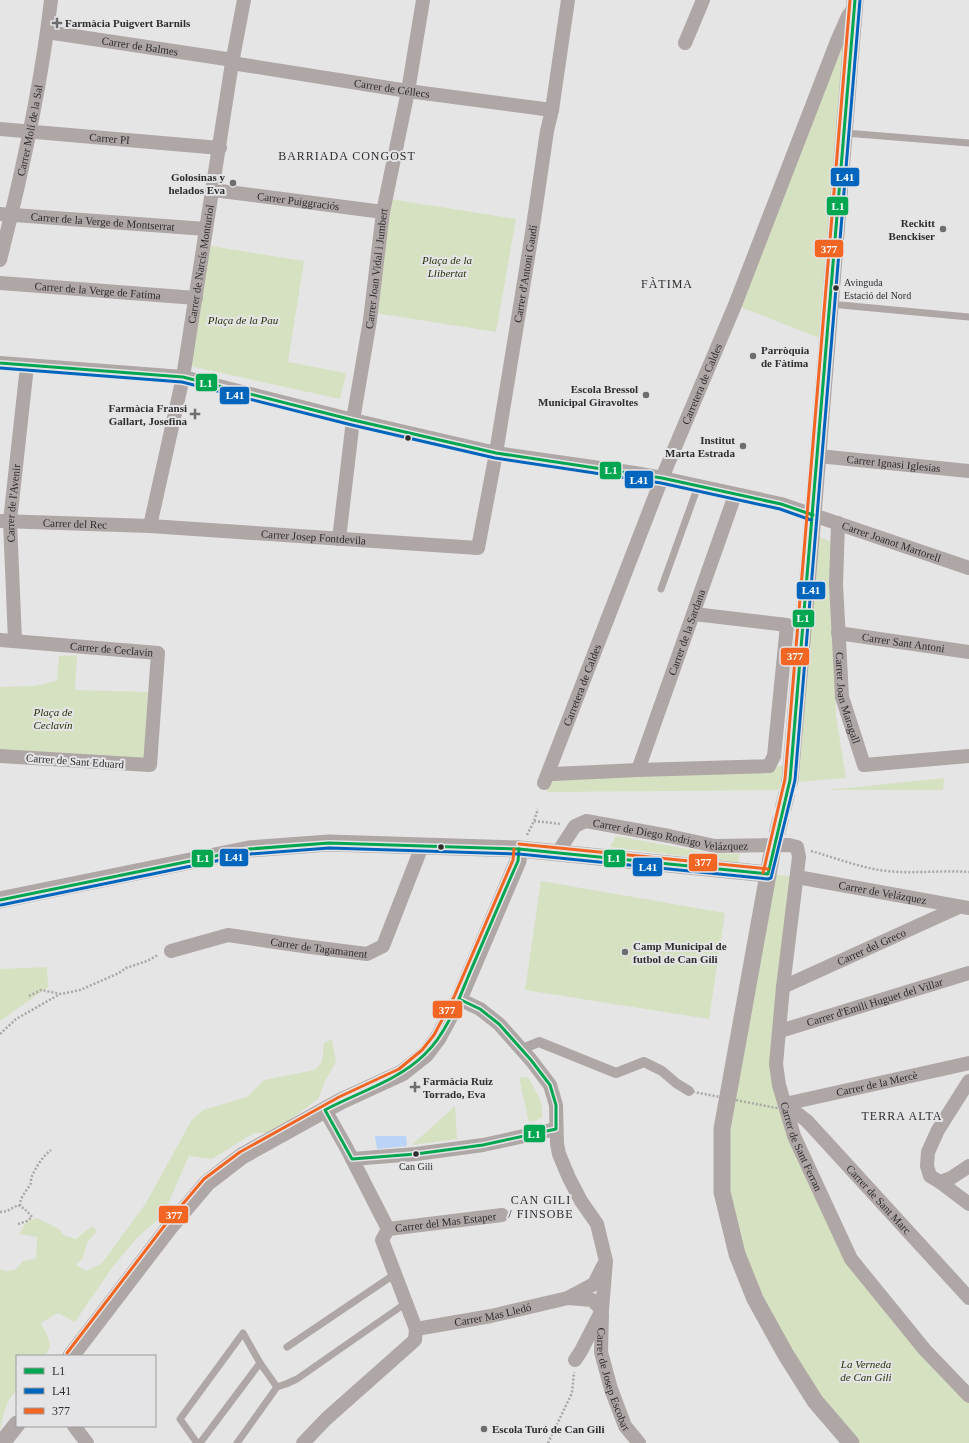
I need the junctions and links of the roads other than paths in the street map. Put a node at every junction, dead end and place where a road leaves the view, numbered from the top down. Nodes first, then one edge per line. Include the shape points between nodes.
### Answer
1 (51, 0) edge
2 (244, 0) edge
3 (423, 0) edge
4 (568, 0) edge
5 (703, 0) edge
6 (854, 4) edge
7 (47, 32) junction
8 (685, 43) dead end
9 (233, 61) junction
10 (408, 91) junction
11 (552, 110) junction
12 (0, 129) edge
13 (30, 131) junction
14 (845, 133) junction
15 (969, 143) edge
16 (220, 148) junction
17 (212, 190) junction
18 (383, 212) junction
19 (6, 214) edge
20 (206, 229) junction
21 (0, 260) edge
22 (0, 283) edge
23 (196, 298) junction
24 (830, 304) junction
25 (969, 317) edge
26 (0, 363) edge
27 (27, 366) junction
28 (183, 377) junction
29 (353, 420) junction
30 (496, 453) junction
31 (818, 456) junction
32 (969, 471) edge
33 (662, 478) junction
34 (698, 486) junction
35 (735, 495) junction
36 (813, 514) junction
37 (5, 521) edge
38 (838, 523) junction
39 (150, 526) junction
40 (339, 539) junction
41 (478, 548) joint
42 (969, 568) edge
43 (661, 589) dead end
44 (694, 614) junction
45 (838, 633) junction
46 (0, 640) edge
47 (14, 641) junction
48 (969, 652) edge
49 (0, 756) edge
50 (969, 756) edge
51 (150, 765) joint
52 (638, 770) junction
53 (790, 780) tunnel mouth
54 (522, 844) junction
55 (422, 846) junction
56 (797, 848) joint
57 (558, 852) junction
58 (797, 877) junction
59 (0, 900) edge
60 (964, 908) edge
61 (171, 951) road end
62 (969, 973) edge
63 (783, 987) junction
64 (459, 999) junction
65 (780, 1031) junction
66 (522, 1049) junction
67 (969, 1063) edge
68 (969, 1081) edge
69 (689, 1090) road end
70 (786, 1107) junction
71 (324, 1110) junction
72 (556, 1129) junction
73 (352, 1159) junction
74 (969, 1166) edge
75 (940, 1182) junction
76 (969, 1204) edge
77 (502, 1215) dead end
78 (388, 1229) junction
79 (606, 1261) junction
80 (395, 1274) junction
81 (568, 1298) junction
82 (969, 1298) edge
83 (406, 1303) junction
84 (602, 1310) junction
85 (415, 1334) junction
86 (288, 1346) dead end
87 (601, 1352) junction
88 (71, 1355) edge
89 (260, 1363) junction
90 (277, 1387) junction
91 (969, 1396) edge
92 (16, 1425) edge
93 (75, 1427) edge
94 (2, 1443) edge
95 (87, 1443) edge
96 (196, 1443) edge
97 (200, 1443) edge
98 (237, 1443) edge
99 (303, 1443) edge
100 (639, 1443) edge
101 (851, 1443) edge

1 - 7 street, Carrer Molí de la Sal
2 - 9 street, Carrer de Narcís Monturiol
3 - 10 street, Carrer Joan Vidal i Jumbert
4 - 11 street, Carrer d'Antoni Gaudí
5 - 8 street
6 - 14 street
6 - 33 street, Carretera de Caldes via 836,41 735,305
7 - 9 street, Carrer de Balmes
7 - 13 street, Carrer Molí de la Sal
9 - 10 street, Carrer de Céllecs
9 - 16 street, Carrer de Narcís Monturiol
10 - 11 street, Carrer de Céllecs
10 - 18 street, Carrer Joan Vidal i Jumbert
11 - 30 street, Carrer d'Antoni Gaudí
12 - 13 street, Carrer PI
13 - 16 street, Carrer PI
13 - 19 street, Carrer Molí de la Sal
14 - 15 lane
14 - 24 street
16 - 17 street, Carrer de Narcís Monturiol
17 - 18 street, Carrer Puiggraciós
17 - 20 street, Carrer de Narcís Monturiol
18 - 29 street, Carrer Joan Vidal i Jumbert via 370,320
19 - 20 street, Carrer de la Verge de Montserrat
19 - 21 street, Carrer Molí de la Sal
20 - 23 street, Carrer de Narcís Monturiol
22 - 23 street, Carrer de la Verge de Fatima
23 - 28 street, Carrer de Narcís Monturiol
24 - 25 lane
24 - 31 street
26 - 27 street, Carrer Joanot Martorell
27 - 28 street, Carrer Joanot Martorell
27 - 37 street, Carrer de l'Avenir
28 - 29 street, Carrer Joanot Martorell
28 - 39 street, Carrer de Narcís Monturiol
29 - 30 street, Carrer Joanot Martorell
29 - 40 street, Carrer Joan Vidal i Jumbert
30 - 33 street, Carrer Joanot Martorell
30 - 41 street, Carrer d'Antoni Gaudí
31 - 32 street, Carrer Ignasi Iglesias
31 - 36 street
33 - 34 street, Carrer Joanot Martorell
33 - 52 street, Carretera de Caldes via 548,779
34 - 35 street, Carrer Joanot Martorell
34 - 43 lane
35 - 36 street, Carrer Joanot Martorell via 781,504
35 - 44 street, Carrer de la Sardana
36 - 38 street, Carrer Joanot Martorell
36 - 53 street
37 - 39 street, Carrer del Rec
37 - 47 street, Carrer de l'Avenir
38 - 42 street, Carrer Joanot Martorell
38 - 45 street, Carrer Joan Maragall
39 - 40 street, Carrer Josep Fontdevila
40 - 41 street, Carrer Josep Fontdevila
44 - 52 street, Carrer de la Sardana
44 - 52 street via 787,625 774,756 769,766
45 - 48 street, Carrer Sant Antoni
45 - 50 street, Carrer Joan Maragall via 842,697 864,765
46 - 47 street, Carrer de Ceclavin
47 - 51 street, Carrer de Ceclavin via 158,653
49 - 51 street, Carrer de Sant Eduard
54 - 55 street
54 - 57 street
54 - 64 street via 518,861
55 - 59 street via 329,843 250,849
55 - 61 street, Carrer de Tagamanent via 383,946 367,954 228,935
56 - 57 street, Carrer de Diego Rodrigo Velázquez via 789,845 715,846 586,821 575,826
56 - 58 street, Carrer de Sant Ferran
57 - 101 street via 687,866 770,866 722,1128 722,1192 737,1254 755,1299 815,1401
58 - 60 street, Carrer de Velázquez
58 - 63 street, Carrer de Sant Ferran
60 - 63 street, Carrer del Greco
62 - 65 street, Carrer d'Emili Huguet del Villar
63 - 65 street, Carrer de Sant Ferran
64 - 66 street, Carrer de Josep Escobar via 480,1009 499,1024
64 - 71 street via 438,1038 426,1054 402,1073
65 - 70 street, Carrer de Sant Ferran via 776,1064
66 - 69 street via 539,1042 616,1073 644,1062
66 - 72 street, Carrer de Josep Escobar via 550,1085 556,1105
67 - 70 street, Carrer de la Mercè
68 - 75 street via 938,1130 928,1152 926,1166 930,1176
70 - 82 street, Carrer de Sant Marc via 807,1121
70 - 91 street, Carrer de Sant Ferran via 794,1136 851,1259 925,1350
71 - 73 street
71 - 88 street via 242,1156 207,1183
72 - 73 street via 483,1145
72 - 79 street, Carrer de Josep Escobar via 559,1154 569,1178 597,1224
73 - 78 street
74 - 75 street
75 - 76 street
77 - 78 street, Carrer del Mas Estaper
78 - 80 street via 382,1240
79 - 81 street, Carrer Mas Lledó via 594,1284
79 - 84 street, Carrer de Josep Escobar
80 - 83 street
80 - 86 lane
81 - 84 street, Carrer Mas Lledó via 592,1300
81 - 85 street, Carrer Mas Lledó
83 - 85 street
83 - 90 lane via 297,1379
84 - 87 street, Carrer de Josep Escobar
84 - 87 street via 575,1360
85 - 99 street
87 - 100 street, Carrer de Josep Escobar via 625,1426
89 - 90 lane
89 - 96 lane via 243,1333 180,1418
89 - 97 lane
90 - 98 lane
92 - 94 street
93 - 95 street

